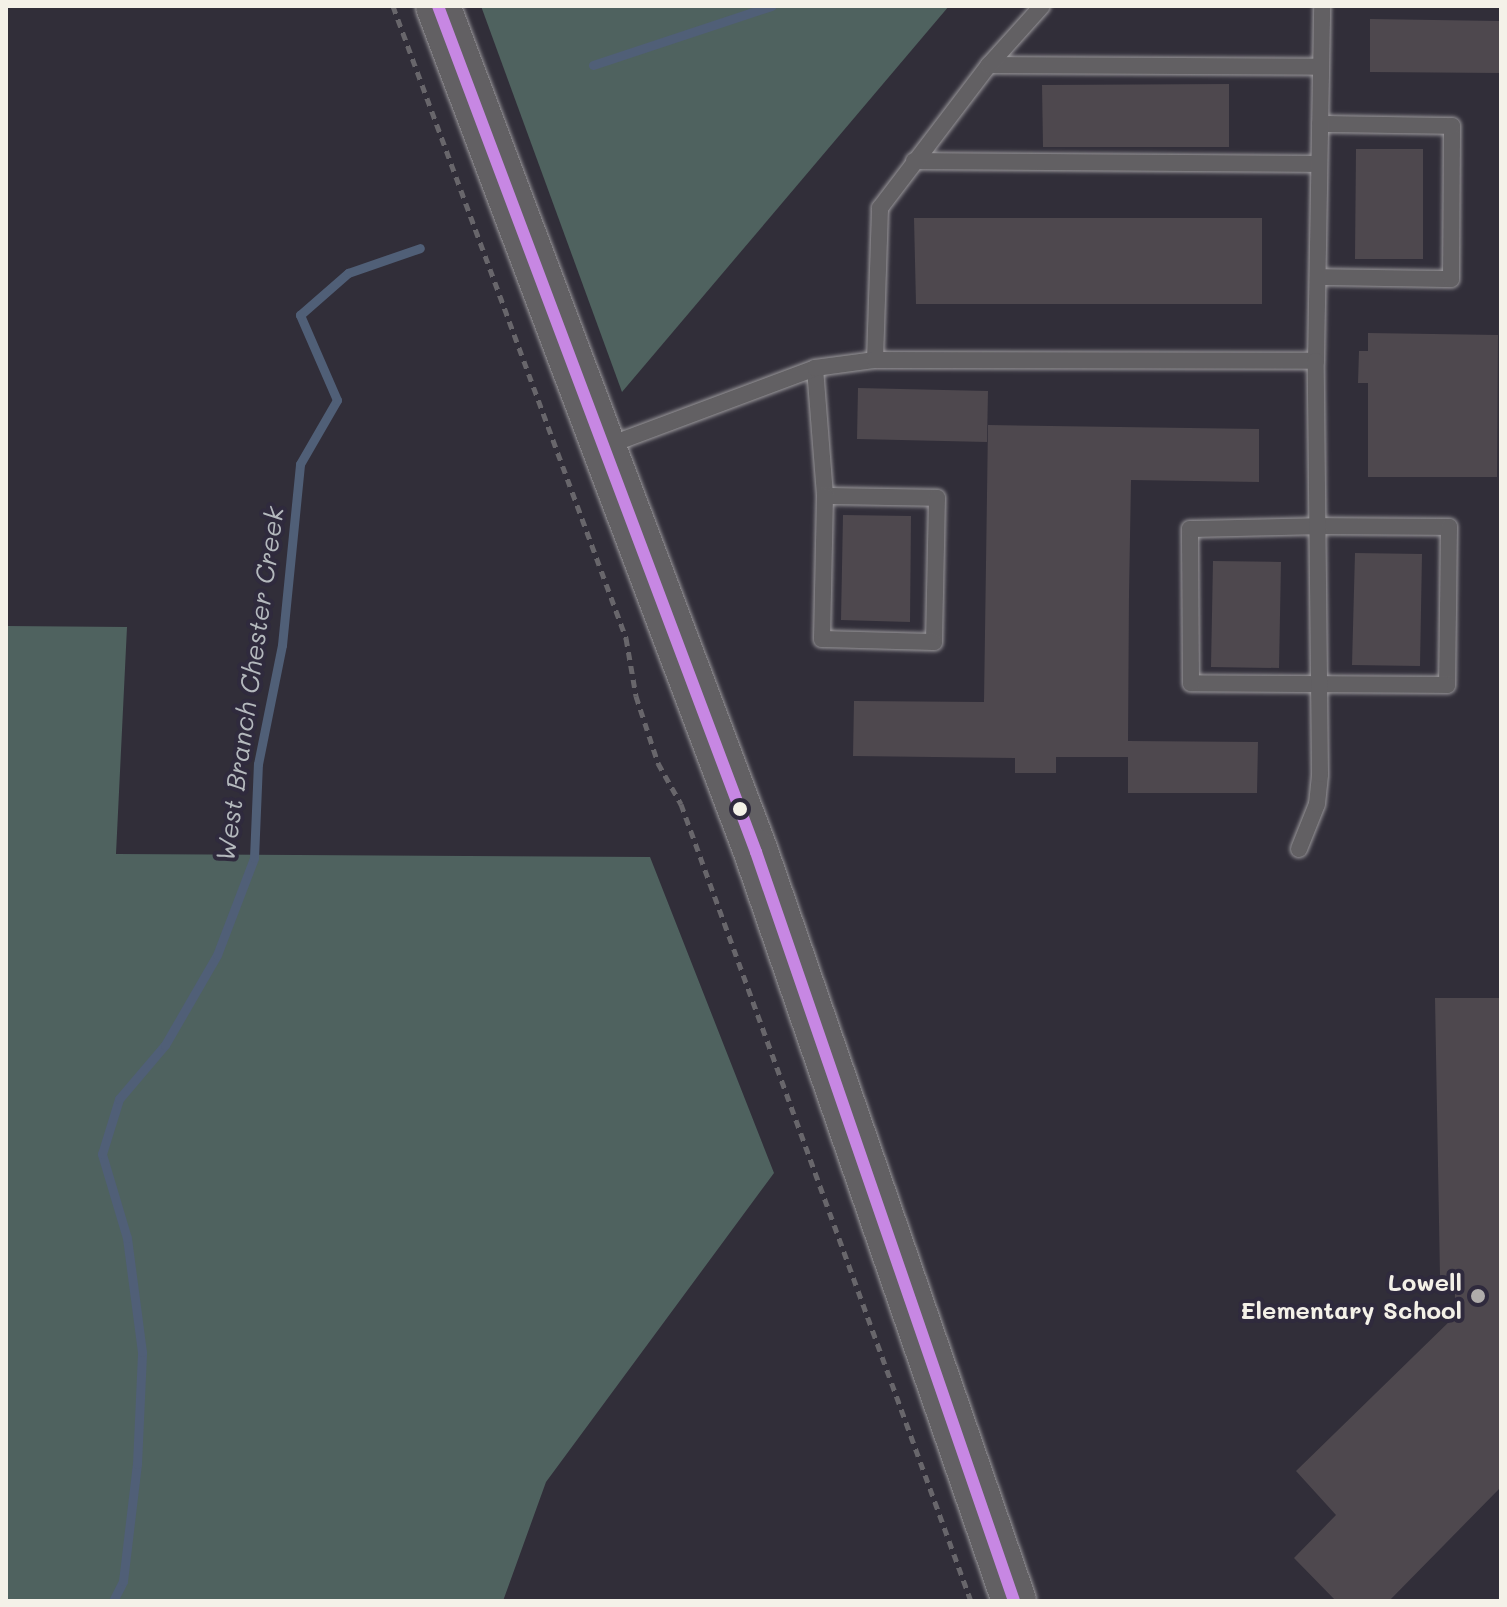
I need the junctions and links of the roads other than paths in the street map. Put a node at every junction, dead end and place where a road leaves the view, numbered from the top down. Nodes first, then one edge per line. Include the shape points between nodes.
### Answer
1 (438, 6) edge
2 (1042, 6) edge
3 (1322, 6) edge
4 (989, 65) junction
5 (1321, 67) junction
6 (1320, 124) junction
7 (914, 161) junction
8 (1319, 164) junction
9 (1318, 277) junction
10 (875, 360) junction
11 (1316, 361) junction
12 (815, 368) junction
13 (603, 448) junction
14 (825, 496) junction
15 (1318, 526) junction
16 (1320, 683) junction
17 (1299, 849) dead end
18 (1014, 1601) edge

1 - 13 main road
2 - 4 lane
3 - 5 lane
4 - 5 lane
4 - 7 lane
5 - 6 lane
6 - 8 lane
6 - 9 lane via 1452,126 1451,279
7 - 8 lane
7 - 10 lane via 880,208
8 - 9 lane
9 - 11 lane
10 - 11 lane
10 - 12 lane
11 - 15 lane
12 - 13 lane
12 - 14 lane
13 - 18 main road via 756,852
14 - 14 lane via 937,498 934,642 822,639
15 - 16 lane
15 - 16 lane via 1190,529 1191,683
15 - 16 lane via 1449,527 1447,685
16 - 17 lane via 1317,804

